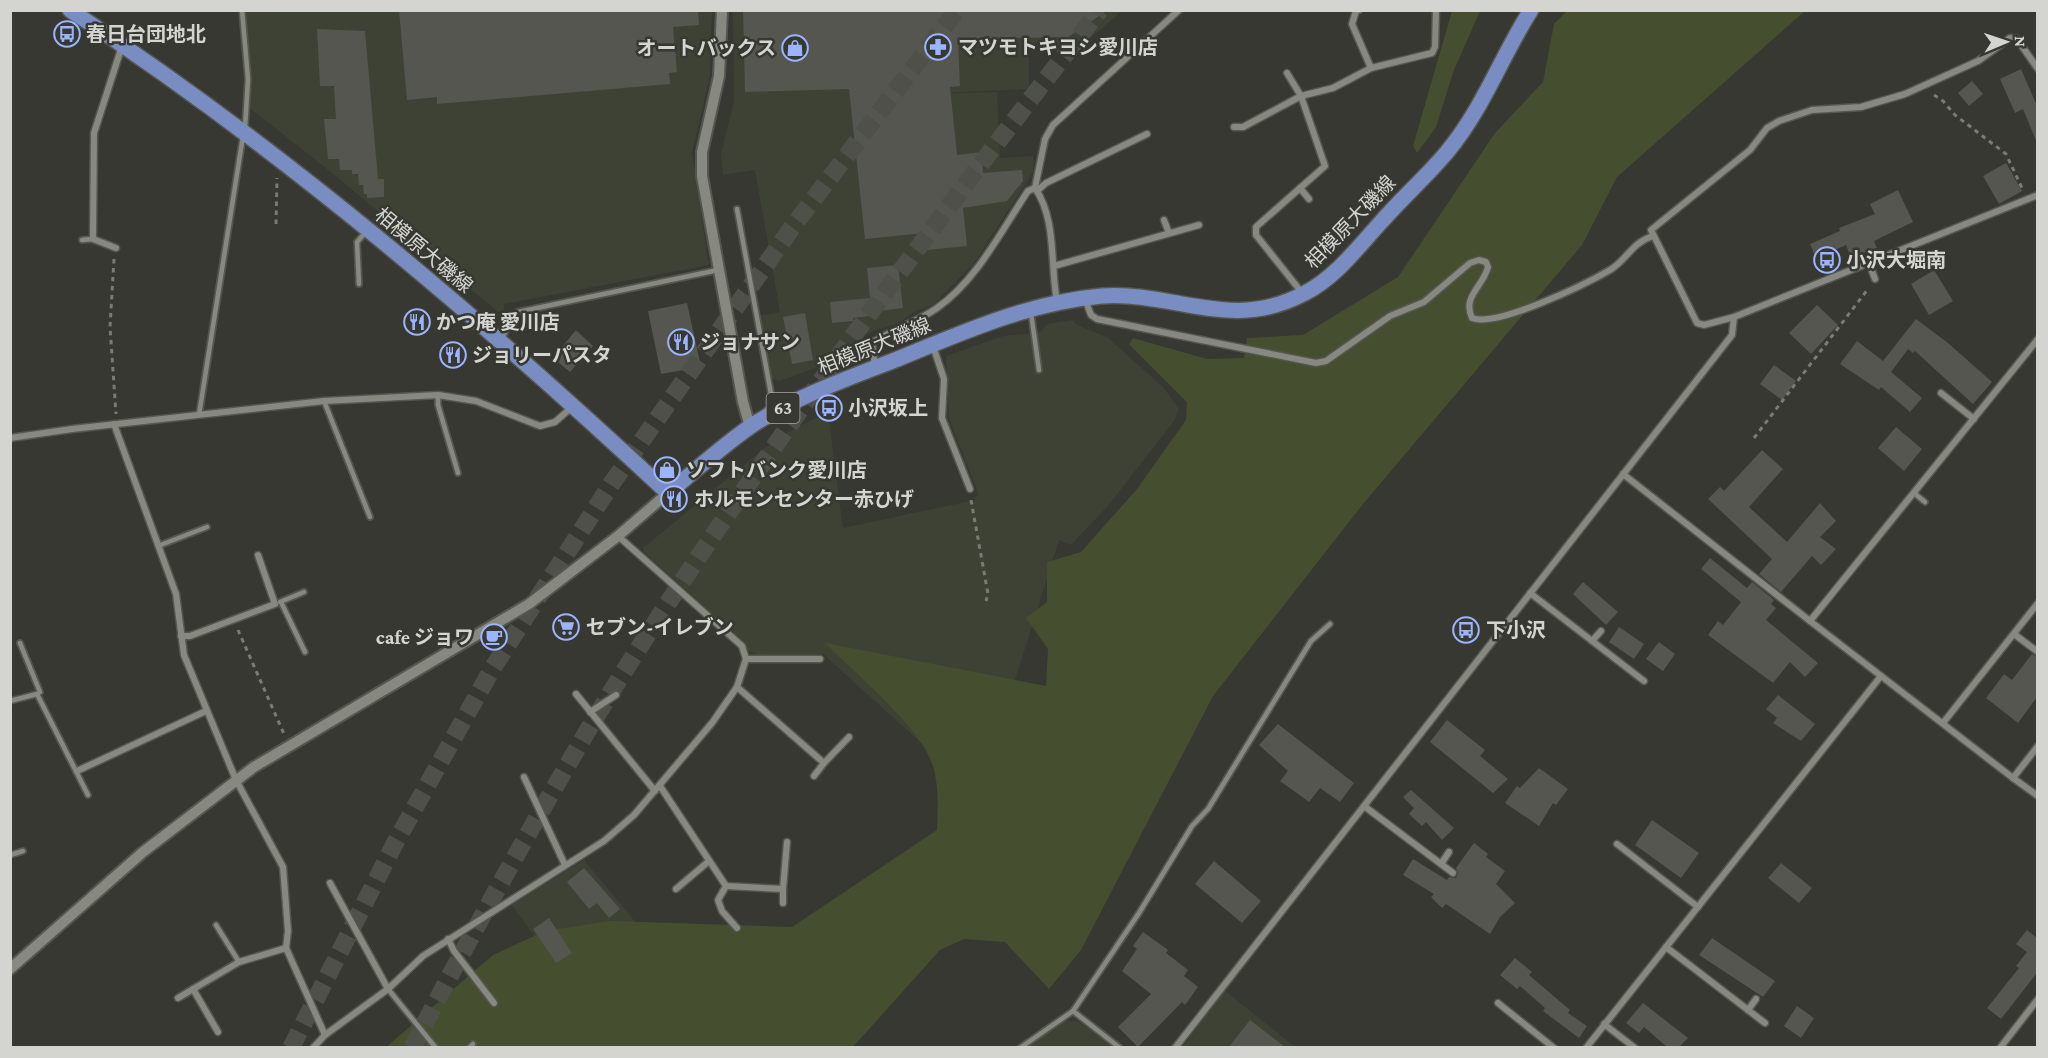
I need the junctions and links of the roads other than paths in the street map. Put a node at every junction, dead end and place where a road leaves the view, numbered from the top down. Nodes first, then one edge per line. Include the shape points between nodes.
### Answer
1 (70, 10) edge
2 (242, 10) edge
3 (722, 10) edge
4 (1179, 10) edge
5 (1359, 10) edge
6 (1436, 10) edge
7 (1531, 10) edge
8 (123, 45) junction
9 (1371, 68) junction
10 (2037, 69) edge
11 (1287, 73) dead end
12 (1301, 96) junction
13 (1234, 127) dead end
14 (244, 131) junction
15 (1147, 134) dead end
16 (1300, 188) junction
17 (1036, 190) junction
18 (2037, 195) edge
19 (1309, 199) dead end
20 (736, 209) dead end
21 (1164, 220) dead end
22 (1198, 225) dead end
23 (368, 230) junction
24 (1169, 233) junction
25 (1653, 236) junction
26 (93, 239) junction
27 (82, 240) dead end
28 (116, 249) road end
29 (1869, 263) junction
30 (1054, 266) junction
31 (718, 270) junction
32 (1875, 279) road end
33 (359, 284) dead end
34 (1304, 294) junction
35 (1085, 298) junction
36 (1057, 302) junction
37 (1029, 311) junction
38 (1734, 317) junction
39 (2037, 339) edge
40 (500, 341) junction
41 (932, 345) junction
42 (875, 367) junction
43 (1039, 370) dead end
44 (1941, 393) dead end
45 (438, 395) junction
46 (324, 401) junction
47 (574, 405) junction
48 (775, 413) junction
49 (199, 415) junction
50 (1974, 419) junction
51 (114, 424) junction
52 (750, 427) junction
53 (10, 438) edge
54 (458, 473) dead end
55 (1623, 474) junction
56 (970, 489) road end
57 (668, 493) junction
58 (1914, 493) junction
59 (1926, 502) dead end
60 (370, 517) dead end
61 (207, 527) dead end
62 (618, 536) junction
63 (158, 546) junction
64 (258, 555) dead end
65 (304, 592) dead end
66 (1530, 593) junction
67 (278, 603) junction
68 (2037, 603) edge
69 (1810, 621) junction
70 (1330, 624) dead end
71 (1601, 631) dead end
72 (2014, 634) junction
73 (182, 636) junction
74 (1592, 641) junction
75 (20, 644) dead end
76 (305, 652) dead end
77 (2037, 652) edge
78 (746, 659) junction
79 (820, 659) dead end
80 (1881, 676) junction
81 (1644, 681) dead end
82 (736, 687) junction
83 (38, 694) junction
84 (576, 694) dead end
85 (616, 695) dead end
86 (10, 701) edge
87 (207, 711) junction
88 (590, 712) junction
89 (1943, 723) junction
90 (849, 737) dead end
91 (2037, 747) edge
92 (824, 764) junction
93 (77, 771) junction
94 (814, 776) dead end
95 (524, 777) dead end
96 (2013, 778) junction
97 (237, 780) junction
98 (658, 788) junction
99 (88, 795) dead end
100 (2037, 796) edge
101 (1364, 806) junction
102 (787, 842) dead end
103 (1617, 844) dead end
104 (23, 851) dead end
105 (1449, 852) dead end
106 (10, 855) edge
107 (709, 861) junction
108 (1441, 864) junction
109 (566, 865) junction
110 (1453, 873) dead end
111 (330, 883) dead end
112 (726, 886) junction
113 (676, 889) dead end
114 (783, 889) junction
115 (783, 903) dead end
116 (1698, 907) junction
117 (216, 925) dead end
118 (737, 928) dead end
119 (448, 939) junction
120 (1666, 947) junction
121 (286, 948) junction
122 (239, 962) junction
123 (10, 969) edge
124 (193, 989) junction
125 (388, 989) junction
126 (178, 998) dead end
127 (1756, 999) dead end
128 (2037, 999) edge
129 (494, 1003) dead end
130 (1498, 1003) dead end
131 (1748, 1010) junction
132 (1073, 1011) junction
133 (1765, 1023) dead end
134 (1604, 1024) junction
135 (218, 1032) dead end
136 (325, 1035) junction
137 (313, 1047) edge
138 (436, 1047) edge
139 (1020, 1047) edge
140 (1120, 1047) edge
141 (1175, 1047) edge
142 (1554, 1047) edge
143 (1586, 1047) edge
144 (1635, 1047) edge
145 (2000, 1047) edge

1 - 8 main road, 相模原大磯線
2 - 14 lane via 248,79
3 - 31 street via 719,76 702,152 702,176
4 - 17 street via 1053,125 1045,138
5 - 9 street via 1352,24
6 - 9 street via 1432,53
7 - 34 main road, 相模原大磯線 / 63 via 1484,97 1448,152 1345,262
8 - 14 main road, 相模原大磯線
8 - 26 street via 94,133
9 - 12 street via 1333,88
10 - 25 street via 2017,39 2010,38 1978,61 1922,87 1861,107 1820,108 1779,121 1767,128 1750,150 1652,230
11 - 12 street
12 - 13 street via 1243,127
12 - 16 street via 1325,166
14 - 23 main road, 相模原大磯線
14 - 49 lane
15 - 17 street
16 - 19 street
16 - 34 street via 1256,226 1256,235
17 - 30 street via 1049,226
17 - 42 street via 1028,191 960,288 915,322 872,343
18 - 29 street
20 - 48 lane
21 - 24 street
22 - 24 street
23 - 33 lane via 357,242
23 - 40 main road, 相模原大磯線
24 - 30 street
25 - 35 street via 1638,241 1612,268 1551,299 1487,321 1472,318 1469,306 1470,297 1486,274 1486,262 1470,263 1424,302 1390,316 1326,361 1316,363 1097,319 1091,315
25 - 38 street via 1697,323 1704,325
26 - 27 lane
26 - 28 street
29 - 32 street
29 - 38 street
30 - 36 street
31 - 40 lane via 518,312
31 - 52 street
34 - 35 main road, 相模原大磯線 / 63 via 1254,310 1227,312 1147,297
35 - 36 main road, 相模原大磯線 / 63
36 - 37 main road, 相模原大磯線 / 63
37 - 41 main road, 相模原大磯線 / 63
37 - 43 lane via 1034,321
38 - 55 street via 1732,335
39 - 50 street
40 - 47 main road, 相模原大磯線
41 - 42 main road, 相模原大磯線 / 63
41 - 56 street via 944,379 942,418
42 - 48 main road, 相模原大磯線 / 63 via 802,397
44 - 50 street
45 - 46 street
45 - 47 street via 476,401 540,426 555,422
45 - 54 lane
46 - 49 street
46 - 60 lane
47 - 57 main road, 相模原大磯線
48 - 52 main road, 相模原大磯線 / 63
49 - 51 street
50 - 58 street
51 - 53 street
51 - 63 street
52 - 57 main road, 相模原大磯線 / 63
55 - 66 street
55 - 69 street
57 - 62 street
58 - 59 lane
58 - 69 street
61 - 63 lane
62 - 78 street via 728,631 742,646
62 - 97 street via 529,604
63 - 73 street via 176,594
64 - 67 street
65 - 67 lane
66 - 74 street
66 - 101 street
67 - 73 street
67 - 76 lane
68 - 72 street
69 - 80 street
70 - 132 lane via 1311,641 1208,809 1192,826
71 - 74 street
72 - 77 street
72 - 89 street
73 - 87 street via 184,655
74 - 81 street
75 - 83 lane
78 - 79 street
78 - 82 street
80 - 89 street
80 - 116 street
82 - 92 street
82 - 98 street via 712,723
83 - 86 lane
83 - 93 lane
84 - 88 street
85 - 88 street
87 - 93 street
87 - 97 street
88 - 98 street
89 - 96 street
90 - 92 street
91 - 96 street
92 - 94 street
93 - 99 lane
95 - 109 street
96 - 100 street
97 - 121 street via 283,867
97 - 123 street via 143,852
98 - 107 street
98 - 109 street via 604,841
101 - 108 street
101 - 141 street
102 - 114 street
103 - 116 street
104 - 106 lane
105 - 108 street
107 - 112 street
107 - 113 street
108 - 110 street
109 - 119 street
111 - 125 street
112 - 114 street
112 - 118 street via 718,900
114 - 115 street
116 - 120 street
117 - 122 lane
119 - 125 street
119 - 129 street
120 - 131 street
120 - 134 street
121 - 122 street
121 - 136 street
122 - 124 street
124 - 126 street
124 - 135 street
125 - 136 street
125 - 138 lane
127 - 131 street
128 - 145 street
130 - 142 street
131 - 133 street
132 - 139 lane
132 - 140 lane
134 - 143 street
134 - 144 street
136 - 137 street

